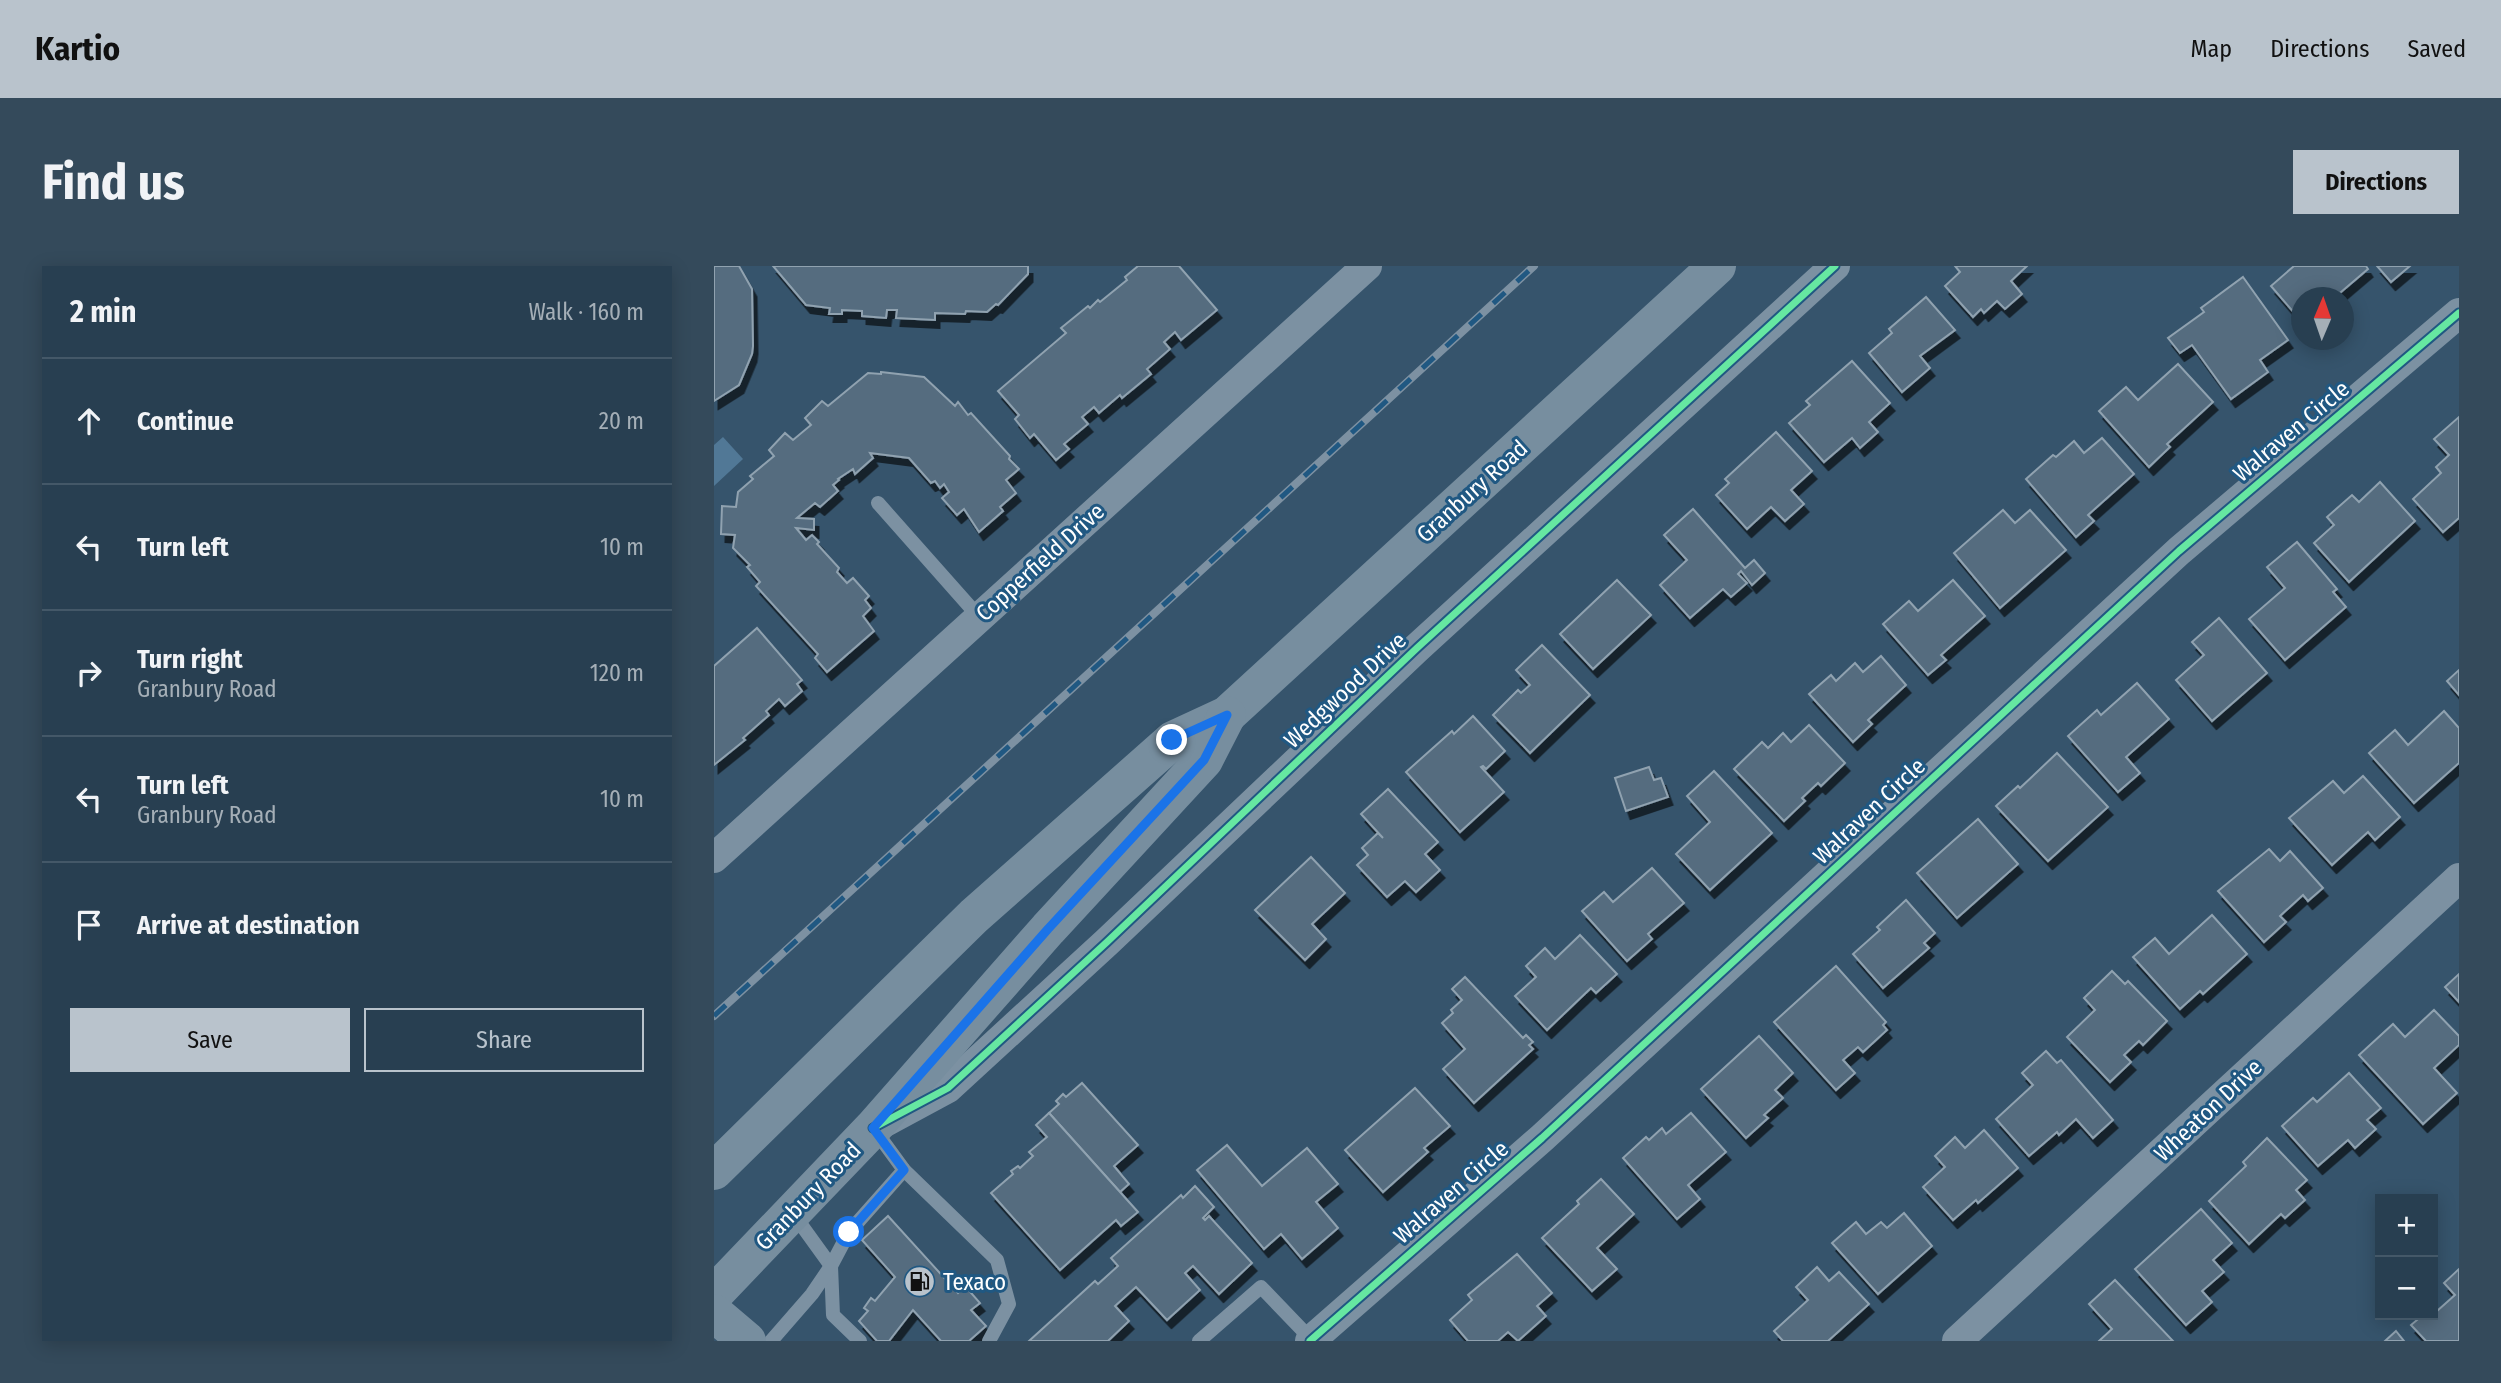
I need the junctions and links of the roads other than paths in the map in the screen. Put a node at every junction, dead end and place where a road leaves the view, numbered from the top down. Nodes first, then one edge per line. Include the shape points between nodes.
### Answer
1 (1367, 266) edge
2 (1717, 266) edge
3 (1835, 266) edge
4 (2459, 313) edge
5 (877, 503) dead end
6 (979, 617) junction
7 (1227, 715) junction
8 (714, 858) edge
9 (2459, 878) edge
10 (873, 1128) junction
11 (904, 1170) junction
12 (714, 1171) edge
13 (792, 1212) junction
14 (831, 1266) junction
15 (714, 1293) edge
16 (714, 1313) edge
17 (1310, 1340) edge
18 (747, 1341) edge
19 (771, 1341) edge
20 (860, 1341) edge
21 (989, 1341) edge
22 (1199, 1341) edge
23 (1957, 1341) edge

1 - 6 street, Copperfield Drive
2 - 7 main road, Granbury Road
3 - 10 street, Wedgwood Drive via 1417,648 948,1088
4 - 17 street, Walraven Circle via 2179,551 1542,1138
5 - 6 lane
6 - 8 street, Copperfield Drive
7 - 10 main road, Granbury Road via 1204,760
7 - 12 main road, Granbury Road via 1172,740 995,897
9 - 23 street, Wheaton Drive
10 - 11 lane
10 - 13 main road, Granbury Road
11 - 14 lane via 849,1232
11 - 21 lane via 997,1260 1009,1304
13 - 14 lane
13 - 15 main road, Granbury Road
14 - 19 lane
14 - 20 lane via 833,1315
16 - 18 main road
17 - 22 lane via 1261,1286

